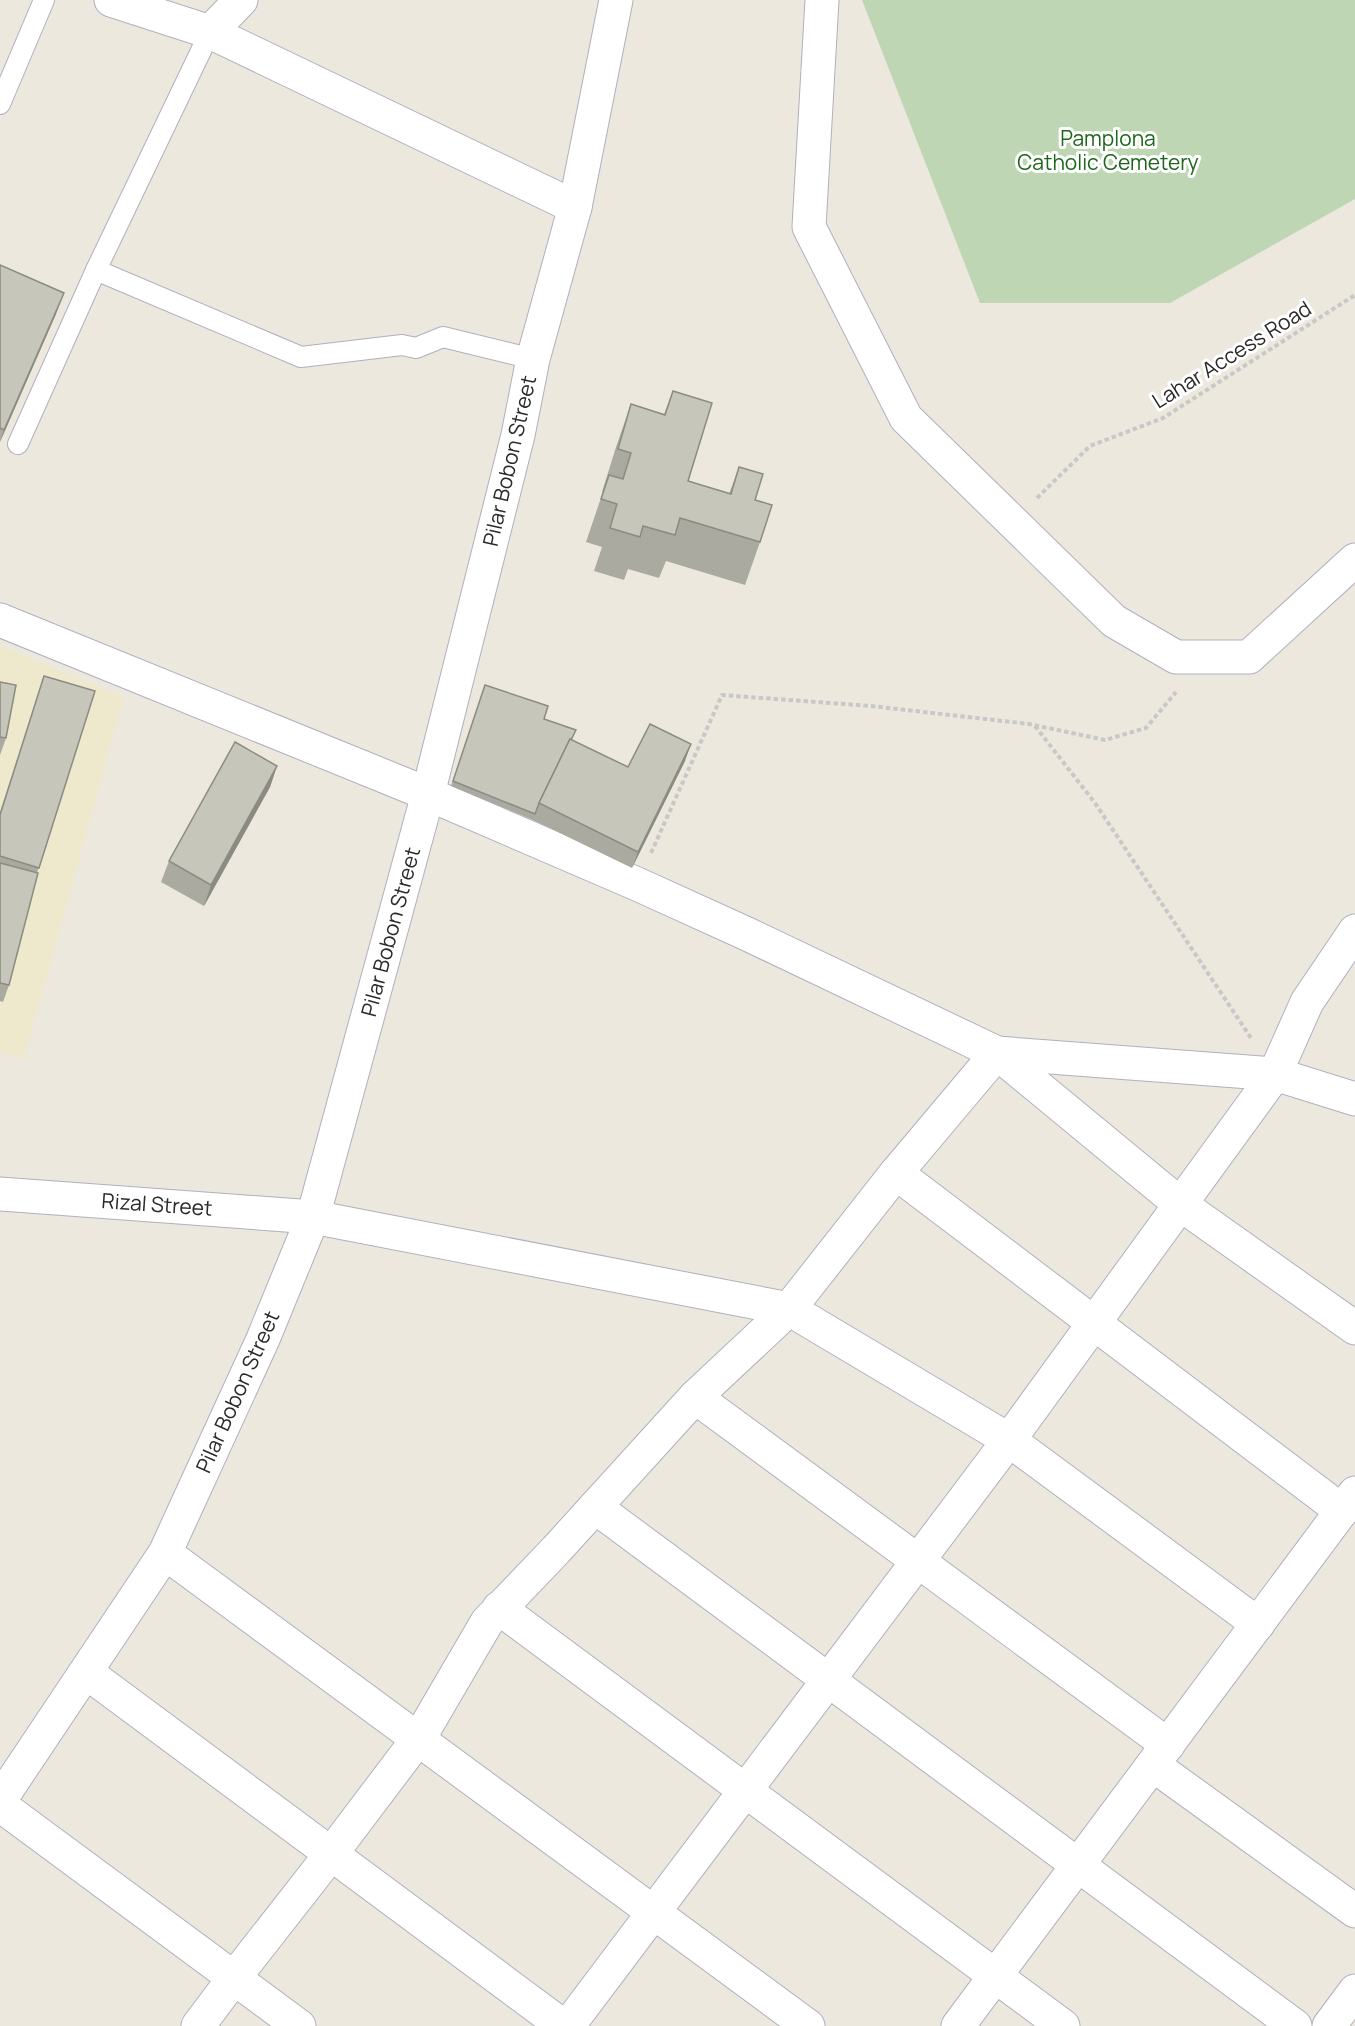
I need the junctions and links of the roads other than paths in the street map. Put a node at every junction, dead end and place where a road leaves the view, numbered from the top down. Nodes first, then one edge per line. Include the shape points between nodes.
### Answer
1 (44, 0) edge
2 (111, 0) edge
3 (241, 0) edge
4 (616, 0) edge
5 (822, 0) edge
6 (210, 32) junction
7 (0, 104) edge
8 (575, 207) junction
9 (96, 270) junction
10 (533, 359) junction
11 (18, 444) dead end
12 (1355, 560) edge
13 (0, 620) edge
14 (428, 794) junction
15 (1355, 931) edge
16 (997, 1053) junction
17 (1275, 1074) junction
18 (1355, 1099) edge
19 (896, 1173) junction
20 (0, 1194) edge
21 (1180, 1204) junction
22 (313, 1217) junction
23 (789, 1309) junction
24 (1094, 1323) junction
25 (1355, 1328) edge
26 (695, 1396) junction
27 (1009, 1440) junction
28 (1348, 1502) edge
29 (595, 1507) junction
30 (165, 1553) junction
31 (918, 1561) junction
32 (499, 1608) junction
33 (1258, 1624) junction
34 (86, 1672) junction
35 (828, 1680) junction
36 (418, 1739) junction
37 (1160, 1755) junction
38 (745, 1790) junction
39 (0, 1800) edge
40 (0, 1805) edge
41 (331, 1854) junction
42 (1078, 1865) junction
43 (1355, 1911) edge
44 (654, 1912) junction
45 (996, 1976) junction
46 (234, 1978) junction
47 (1355, 1990) edge
48 (198, 2026) edge
49 (298, 2026) edge
50 (563, 2026) edge
51 (568, 2026) edge
52 (808, 2026) edge
53 (958, 2026) edge
54 (1063, 2026) edge
55 (1296, 2026) edge
56 (1329, 2026) edge

1 - 7 lane
2 - 6 street
3 - 6 street
4 - 8 street, Pilar Bobon Street
5 - 12 street via 808,227 906,418 1113,621 1176,657 1249,657
6 - 8 street
6 - 9 lane
8 - 10 street, Pilar Bobon Street
9 - 10 lane via 301,357 402,345 416,348 443,337
9 - 11 lane
10 - 14 street, Pilar Bobon Street via 518,435
13 - 14 street
14 - 16 street via 745,933
14 - 22 street, Pilar Bobon Street
15 - 17 street via 1307,1002
16 - 17 street
16 - 19 street
16 - 21 street
17 - 18 street
17 - 21 street
19 - 23 street
19 - 24 street
20 - 22 street, Rizal Street
21 - 24 street
21 - 25 street
22 - 23 street, Rizal Street
22 - 30 street, Pilar Bobon Street via 263,1339
23 - 26 street
23 - 27 street, Rizal Street
24 - 27 street
24 - 28 street
26 - 29 street
26 - 31 street
27 - 31 street
27 - 33 street, Rizal Street
28 - 33 street
29 - 32 street
29 - 35 street
30 - 34 street, Pilar Bobon Street
30 - 36 street
31 - 35 street
31 - 37 street
32 - 36 street
32 - 38 street
33 - 37 street
34 - 39 street, Pilar Bobon Street
34 - 41 street
35 - 38 street
35 - 42 street
36 - 41 street
36 - 44 street
37 - 42 street
37 - 43 street
38 - 44 street
38 - 45 street
40 - 46 street
41 - 46 street
41 - 50 street
42 - 45 street
42 - 55 street
44 - 51 street
44 - 52 street
45 - 53 street
45 - 54 street
46 - 48 street
46 - 49 street
47 - 56 street

